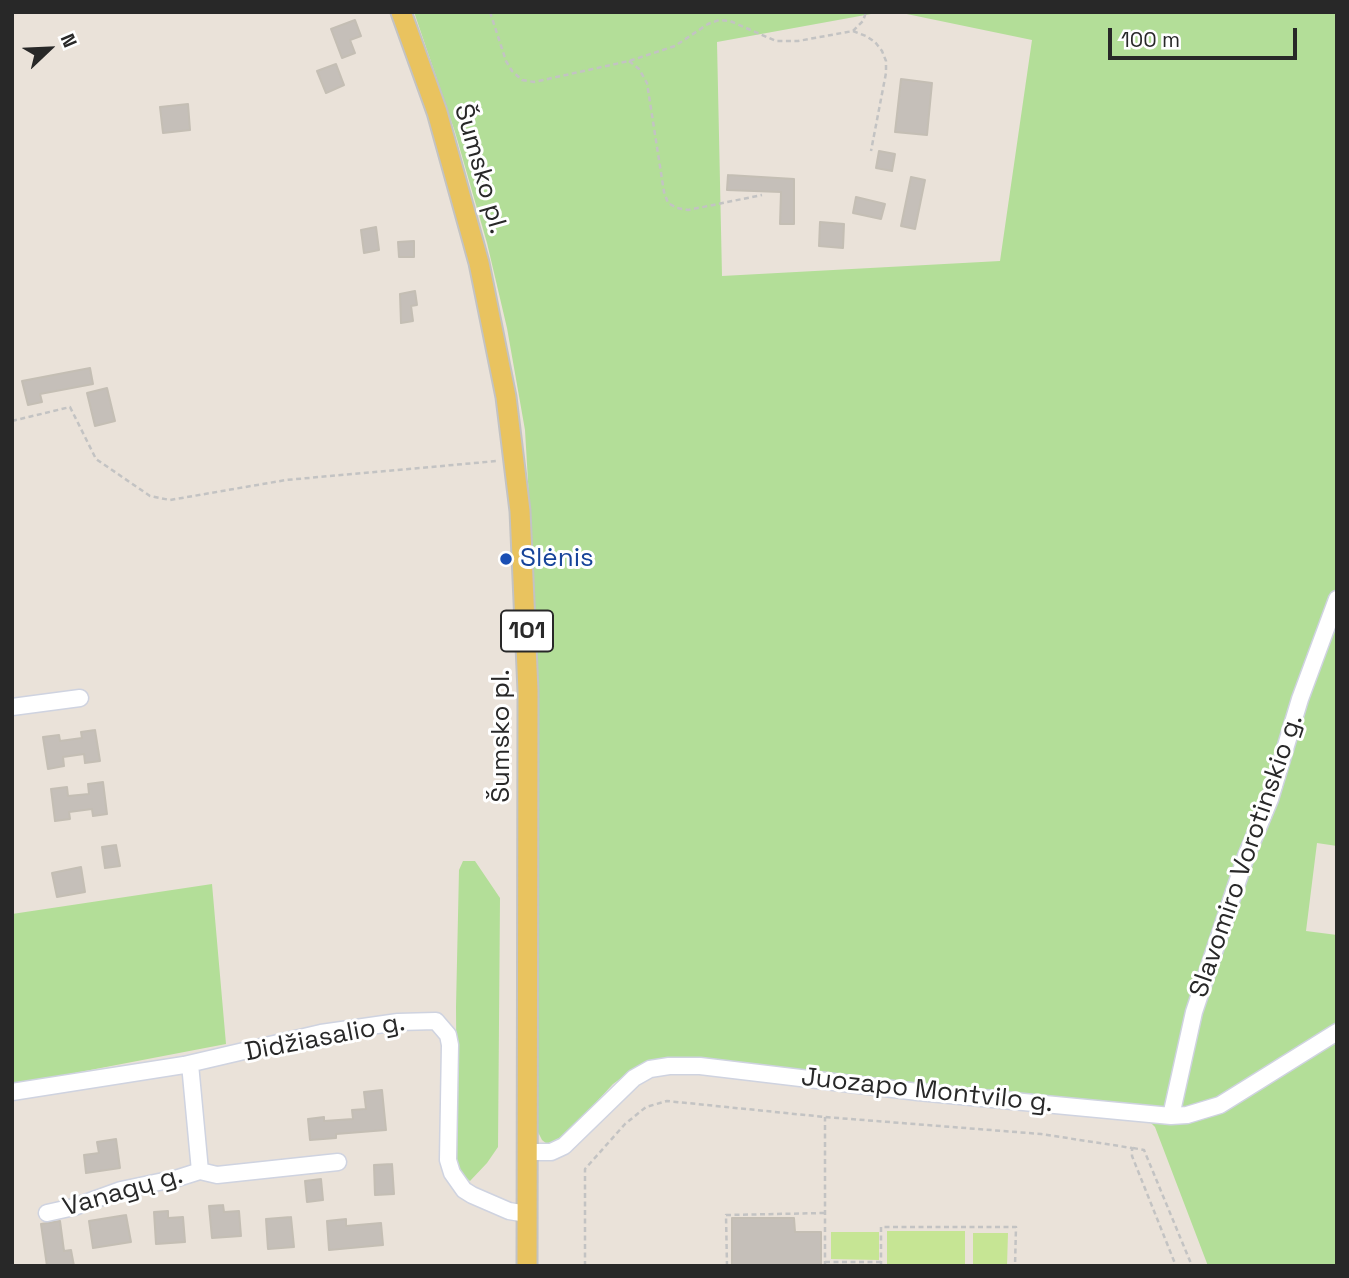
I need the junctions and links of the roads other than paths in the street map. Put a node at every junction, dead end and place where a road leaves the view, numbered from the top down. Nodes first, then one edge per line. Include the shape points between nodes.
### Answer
1 (401, 12) edge
2 (1337, 599) edge
3 (80, 698) dead end
4 (12, 707) edge
5 (1337, 1032) edge
6 (190, 1064) junction
7 (12, 1092) edge
8 (1171, 1116) junction
9 (527, 1152) junction
10 (338, 1162) dead end
11 (200, 1171) junction
12 (47, 1213) dead end
13 (527, 1214) junction
14 (527, 1266) edge

1 - 9 main road, Šumsko pl. / 101 via 460,188 493,329 514,459 528,679
2 - 8 street, Slavomiro Vorotinskio g. via 1194,1012
3 - 4 street
5 - 8 street, Juozapo Montvilo g. via 1220,1105
6 - 7 street, Didžiasalio g.
6 - 11 street, Vanagų g.
6 - 13 street, Didžiasalio g. via 321,1033 436,1021 450,1045 448,1160 452,1173 472,1195
8 - 9 street, Juozapo Montvilo g. via 669,1066 634,1078 564,1146 551,1152
9 - 13 main road, Šumsko pl. / 101
10 - 11 street, Vanagų g. via 217,1175
11 - 12 street, Vanagų g.
13 - 14 main road, Šumsko pl. / 101

